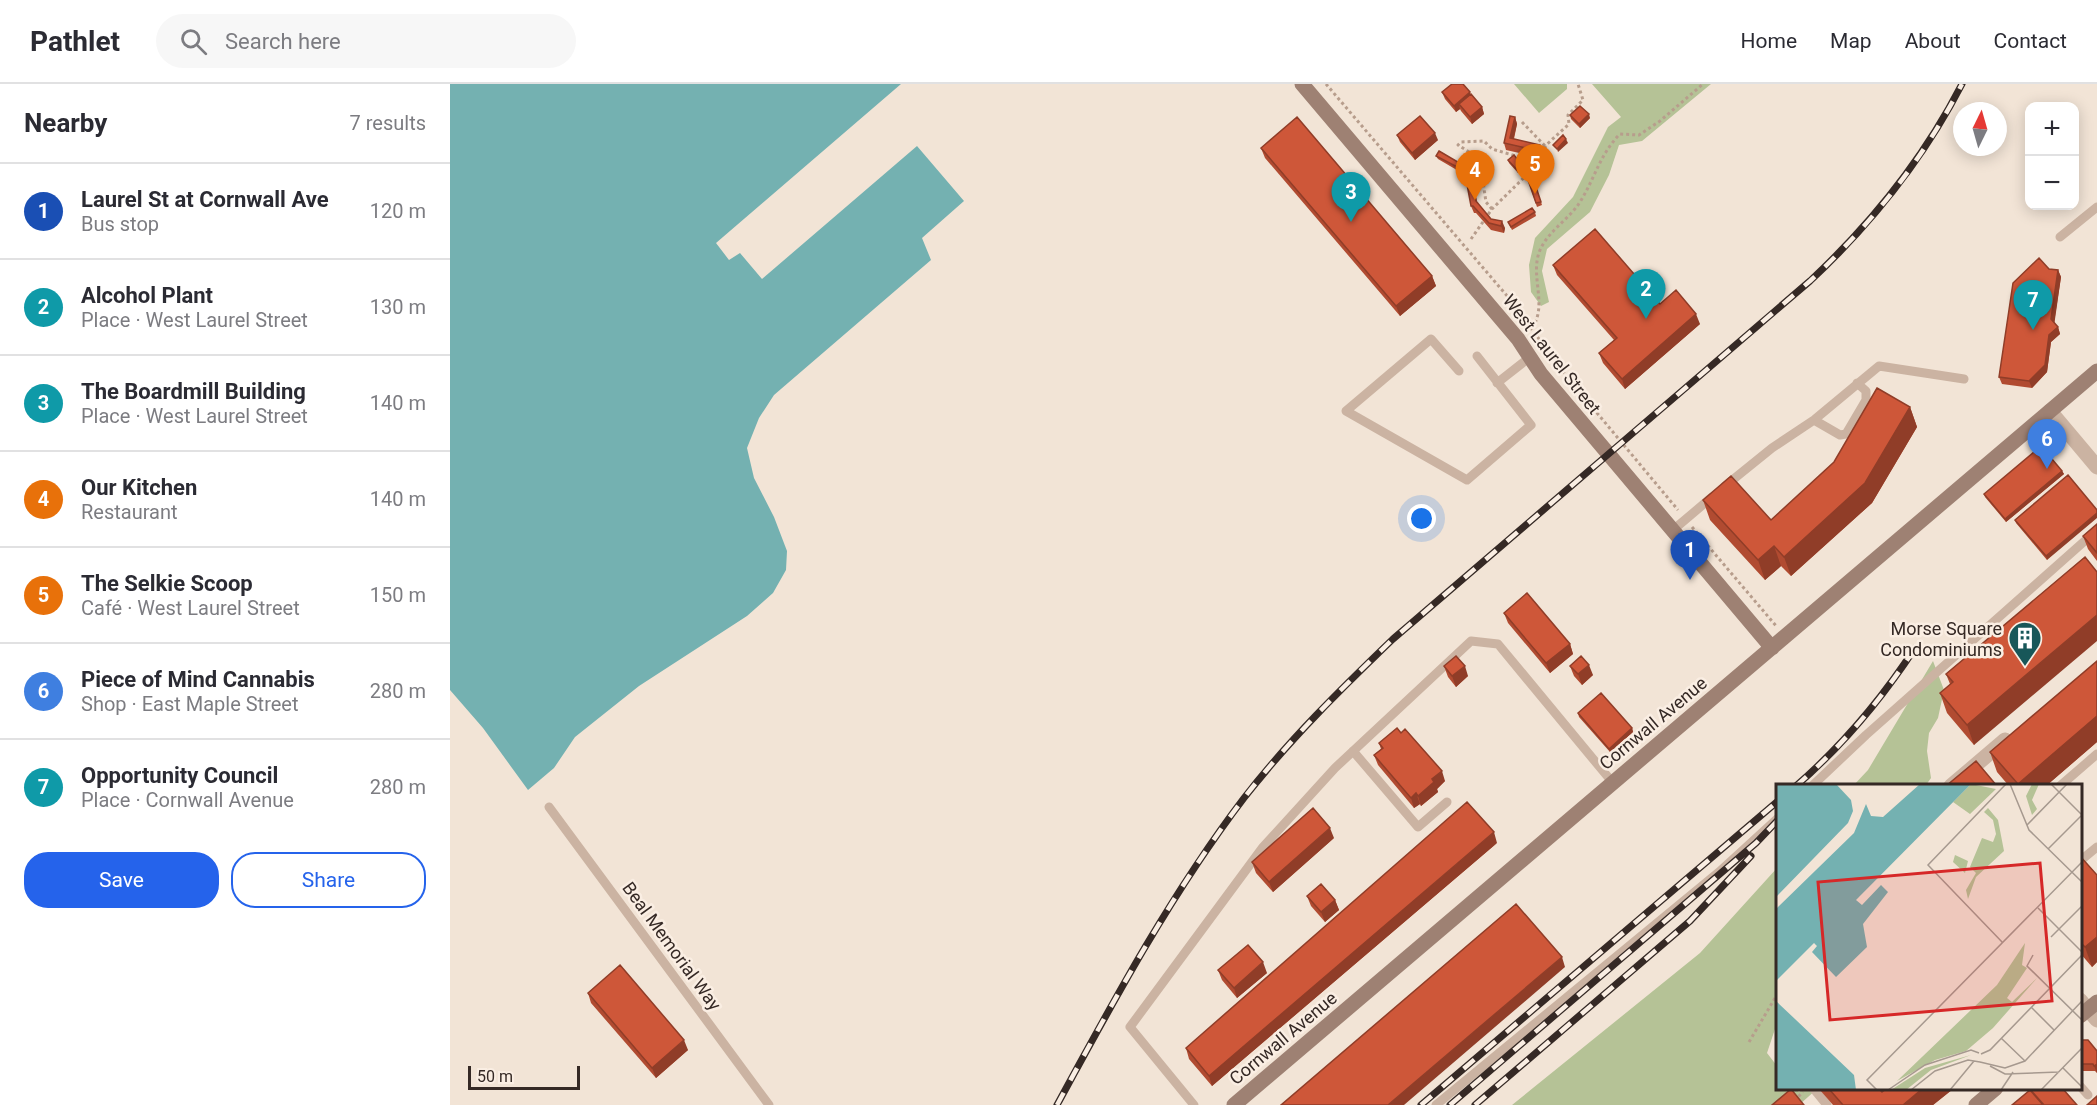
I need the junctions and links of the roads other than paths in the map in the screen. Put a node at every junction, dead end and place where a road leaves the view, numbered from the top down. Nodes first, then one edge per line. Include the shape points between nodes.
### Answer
1 (1302, 84) edge
2 (2097, 207) edge
3 (2060, 237) dead end
4 (1477, 356) dead end
5 (1530, 357) junction
6 (1459, 371) dead end
7 (2097, 371) edge
8 (1964, 379) dead end
9 (1497, 382) junction
10 (1857, 383) junction
11 (2050, 411) junction
12 (1814, 420) junction
13 (2097, 466) edge
14 (1673, 530) junction
15 (2097, 530) edge
16 (1772, 648) junction
17 (2020, 727) edge
18 (1353, 752) junction
19 (2097, 754) edge
20 (1613, 783) junction
21 (1814, 784) edge
22 (1953, 784) edge
23 (2062, 784) edge
24 (1447, 802) dead end
25 (549, 807) dead end
26 (1776, 820) edge
27 (2097, 847) edge
28 (2082, 859) edge
29 (2082, 1088) edge
30 (1814, 1090) edge
31 (1995, 1090) edge
32 (2088, 1095) dead end
33 (769, 1105) edge
34 (1194, 1105) edge
35 (1234, 1105) edge
36 (1436, 1105) edge
37 (1827, 1105) edge
38 (1976, 1105) edge

1 - 5 street, West Laurel Street
2 - 3 lane
4 - 9 lane
5 - 9 lane
5 - 14 street, West Laurel Street
6 - 9 lane via 1431,339 1346,411 1467,480 1530,425
7 - 11 street, Cornwall Avenue
8 - 10 lane via 1879,366
10 - 12 lane
10 - 12 lane via 1866,391 1866,400 1846,434 1840,435
11 - 13 street
11 - 16 street, Cornwall Avenue
12 - 14 lane via 1772,448
14 - 16 street, West Laurel Street
15 - 21 lane
16 - 20 street, Cornwall Avenue
17 - 22 street
18 - 20 lane via 1471,641 1498,644
18 - 24 lane via 1418,827
18 - 34 lane via 1263,847 1130,1027
19 - 23 lane
20 - 35 street, Cornwall Avenue
25 - 33 lane, Beal Memorial Way
26 - 36 lane via 1719,872
27 - 28 lane
29 - 32 lane
30 - 37 lane
31 - 38 street

